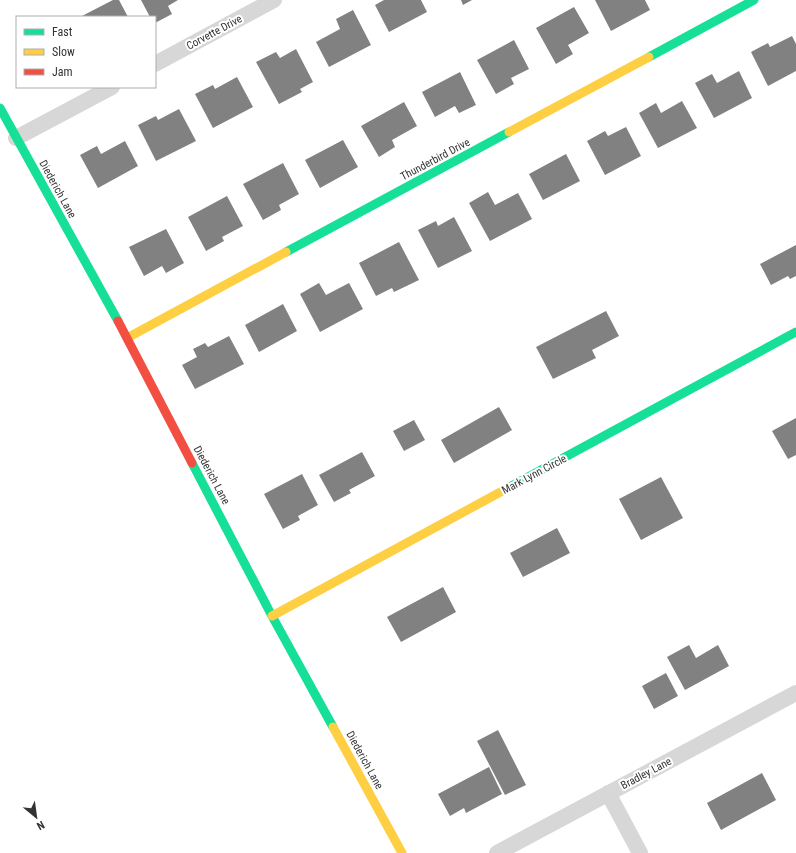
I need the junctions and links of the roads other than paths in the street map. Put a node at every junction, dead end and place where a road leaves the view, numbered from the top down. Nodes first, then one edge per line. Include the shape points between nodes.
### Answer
1 (274, 0) edge
2 (754, 0) edge
3 (156, 63) edge
4 (110, 88) edge
5 (0, 108) edge
6 (16, 138) junction
7 (796, 332) edge
8 (127, 338) junction
9 (272, 616) junction
10 (796, 693) edge
11 (608, 793) junction
12 (402, 853) edge
13 (497, 853) edge
14 (640, 853) edge

1 - 3 street, Corvette Drive
2 - 8 street, Thunderbird Drive
4 - 6 street
5 - 6 street, Diederich Lane
6 - 8 street, Diederich Lane
7 - 9 street, Mark Lynn Circle
8 - 9 street, Diederich Lane
9 - 12 street, Diederich Lane
10 - 11 street, Bradley Lane
11 - 13 street, Bradley Lane
11 - 14 street

